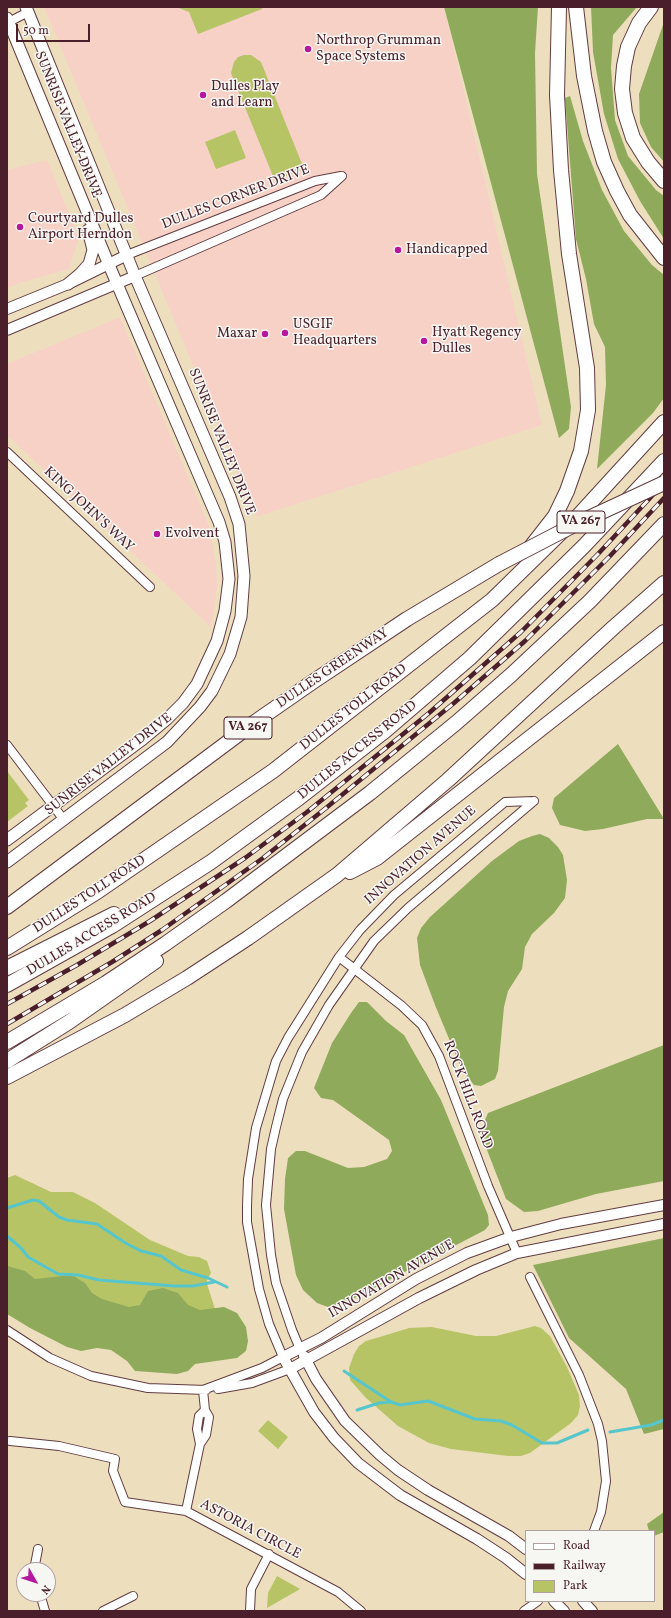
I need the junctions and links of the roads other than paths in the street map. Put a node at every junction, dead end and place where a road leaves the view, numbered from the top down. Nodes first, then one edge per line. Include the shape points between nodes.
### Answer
1 (559, 7) edge
2 (576, 7) edge
3 (650, 7) edge
4 (27, 10) edge
5 (8, 21) edge
6 (664, 181) edge
7 (76, 189) junction
8 (127, 255) junction
9 (664, 258) edge
10 (108, 265) junction
11 (135, 276) junction
12 (68, 284) junction
13 (117, 284) junction
14 (7, 309) edge
15 (7, 330) edge
16 (664, 422) edge
17 (7, 453) edge
18 (664, 462) edge
19 (664, 483) edge
20 (664, 524) edge
21 (664, 583) edge
22 (150, 587) dead end
23 (664, 632) edge
24 (446, 634) junction
25 (7, 745) edge
26 (53, 805) junction
27 (64, 820) junction
28 (313, 837) junction
29 (7, 840) edge
30 (7, 862) edge
31 (211, 862) junction
32 (308, 896) junction
33 (7, 907) edge
34 (7, 948) edge
35 (339, 957) junction
36 (7, 968) edge
37 (354, 968) junction
38 (7, 985) edge
39 (7, 1042) edge
40 (7, 1062) edge
41 (7, 1077) edge
42 (664, 1204) edge
43 (664, 1224) edge
44 (511, 1237) junction
45 (517, 1253) junction
46 (530, 1277) dead end
47 (7, 1330) edge
48 (300, 1349) junction
49 (283, 1357) junction
50 (306, 1361) junction
51 (290, 1370) junction
52 (203, 1390) junction
53 (10, 1441) dead end
54 (186, 1511) junction
55 (594, 1530) edge
56 (38, 1549) dead end
57 (525, 1549) edge
58 (268, 1554) junction
59 (36, 1562) edge
60 (525, 1573) edge
61 (133, 1596) dead end
62 (537, 1602) edge
63 (555, 1602) edge
64 (584, 1602) edge
65 (528, 1610) edge
66 (103, 1611) edge
67 (250, 1611) edge
68 (361, 1611) edge
69 (564, 1611) edge
70 (592, 1611) edge

1 - 24 highway via 557,95 560,164 569,254 588,374 588,410 584,438 578,464 567,491 547,528
2 - 9 highway via 584,76 604,162 630,215
3 - 6 highway via 628,47 622,89 625,113 634,138 648,162
4 - 5 street
4 - 8 main road, SUNRISE VALLEY DRIVE
5 - 7 main road, SUNRISE VALLEY DRIVE
7 - 10 main road, SUNRISE VALLEY DRIVE
7 - 12 main road via 92,250 89,264
8 - 10 street
8 - 11 main road, SUNRISE VALLEY DRIVE
8 - 11 street, DULLES CORNER DRIVE via 315,181 342,176 320,195
10 - 12 street
10 - 13 main road, SUNRISE VALLEY DRIVE
11 - 13 street
11 - 27 main road, SUNRISE VALLEY DRIVE via 235,511 244,560 243,603 230,654 215,686 200,708 167,742
12 - 14 street
13 - 15 street
13 - 26 main road, SUNRISE VALLEY DRIVE via 219,522 227,560 228,594 222,627 212,655 197,684 183,703 155,730
16 - 24 highway, DULLES TOLL ROAD via 580,514 525,568 492,600
17 - 22 street, KING JOHN'S WAY
18 - 31 highway, DULLES ACCESS ROAD via 574,556 441,684 328,776
19 - 33 highway, DULLES GREENWAY / VA 267, bridge via 584,520 499,564 407,619 256,722
20 - 28 highway via 590,601 489,694 399,770
21 - 32 highway via 409,814
23 - 32 highway via 377,858
24 - 34 highway, DULLES TOLL ROAD via 254,784 96,892
25 - 26 street
26 - 27 street
26 - 29 main road, SUNRISE VALLEY DRIVE
27 - 30 main road, SUNRISE VALLEY DRIVE
28 - 39 highway via 135,964
28 - 40 highway via 266,882 69,1022
31 - 36 highway via 147,893 87,928
31 - 38 highway, DULLES ACCESS ROAD via 112,926
32 - 41 highway via 168,989
35 - 37 street, ROCK HILL ROAD
35 - 37 street, INNOVATION AVENUE via 360,930 394,895 505,802 534,801 390,924
35 - 49 street, INNOVATION AVENUE via 304,1010 276,1061 256,1128 251,1156 247,1222 264,1308
37 - 44 street, ROCK HILL ROAD via 422,1025 440,1056 488,1186
37 - 48 street via 302,1052 283,1099 271,1149 266,1205 271,1255 276,1283
42 - 44 street, INNOVATION AVENUE via 561,1224
43 - 45 street, INNOVATION AVENUE
44 - 45 street, ROCK HILL ROAD
44 - 48 street, INNOVATION AVENUE via 466,1253 439,1267
45 - 50 street, INNOVATION AVENUE via 419,1298
46 - 55 street via 579,1375 598,1424 606,1481 601,1512
47 - 52 street via 50,1358 91,1376 148,1388
48 - 49 street, INNOVATION AVENUE
48 - 50 street
49 - 51 street, INNOVATION AVENUE
49 - 52 street
50 - 51 street, INNOVATION AVENUE
50 - 57 street via 345,1421 380,1455 422,1486 509,1536
51 - 52 street via 252,1383
51 - 60 street, INNOVATION AVENUE via 334,1438 358,1463 400,1495 477,1539
52 - 54 street via 205,1410 199,1416 197,1433 200,1444
53 - 54 street, ASTORIA CIRCLE via 59,1446 115,1459 113,1471 125,1502
54 - 58 street, ASTORIA CIRCLE
56 - 59 street
58 - 67 street via 251,1589
58 - 68 street, ASTORIA CIRCLE via 338,1592
61 - 66 street
62 - 65 street
63 - 69 street
64 - 70 street

